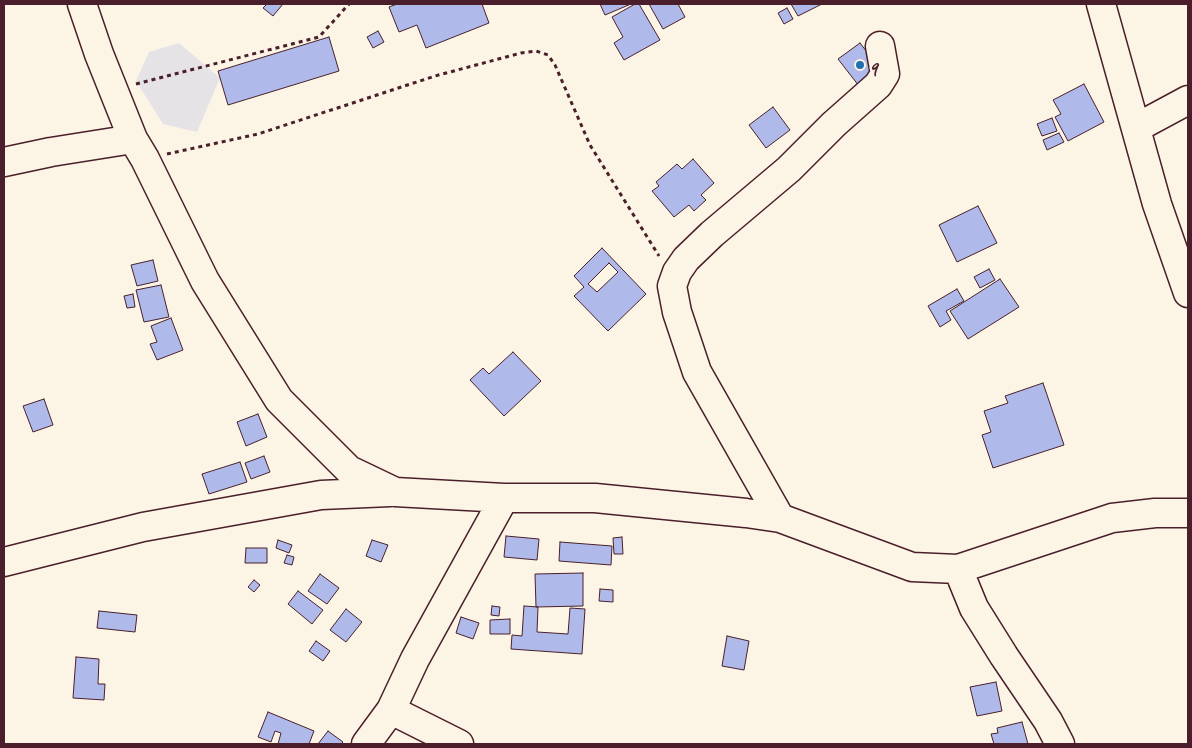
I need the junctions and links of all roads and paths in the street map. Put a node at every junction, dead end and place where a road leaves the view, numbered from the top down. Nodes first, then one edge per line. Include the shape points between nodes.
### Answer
1 (82, 4) edge
2 (349, 4) edge
3 (1101, 4) edge
4 (880, 46) dead end
5 (132, 85) dead end
6 (1188, 100) edge
7 (1136, 128) junction
8 (139, 149) junction
9 (4, 162) edge
10 (674, 280) junction
11 (1188, 293) edge
12 (395, 492) junction
13 (504, 498) junction
14 (1188, 513) edge
15 (780, 518) junction
16 (4, 562) edge
17 (958, 569) junction
18 (391, 710) junction
19 (366, 744) edge
20 (459, 744) edge
21 (1060, 744) edge

1 - 8 street
2 - 5 path via 319,37
3 - 7 street
4 - 10 street via 886,74 878,85 788,170 692,253
6 - 7 street
7 - 11 street
8 - 9 street via 51,152
8 - 10 path via 258,134 436,76 536,51 548,55 555,64 590,145
8 - 12 street via 205,281 280,400 349,470
10 - 15 street via 672,286 677,312 697,372
12 - 13 street
12 - 16 street via 302,498 143,527
13 - 15 street via 595,498
13 - 18 street via 415,659
14 - 17 street via 1112,518
15 - 17 street via 912,567
17 - 21 street via 974,608
18 - 19 street
18 - 20 street

